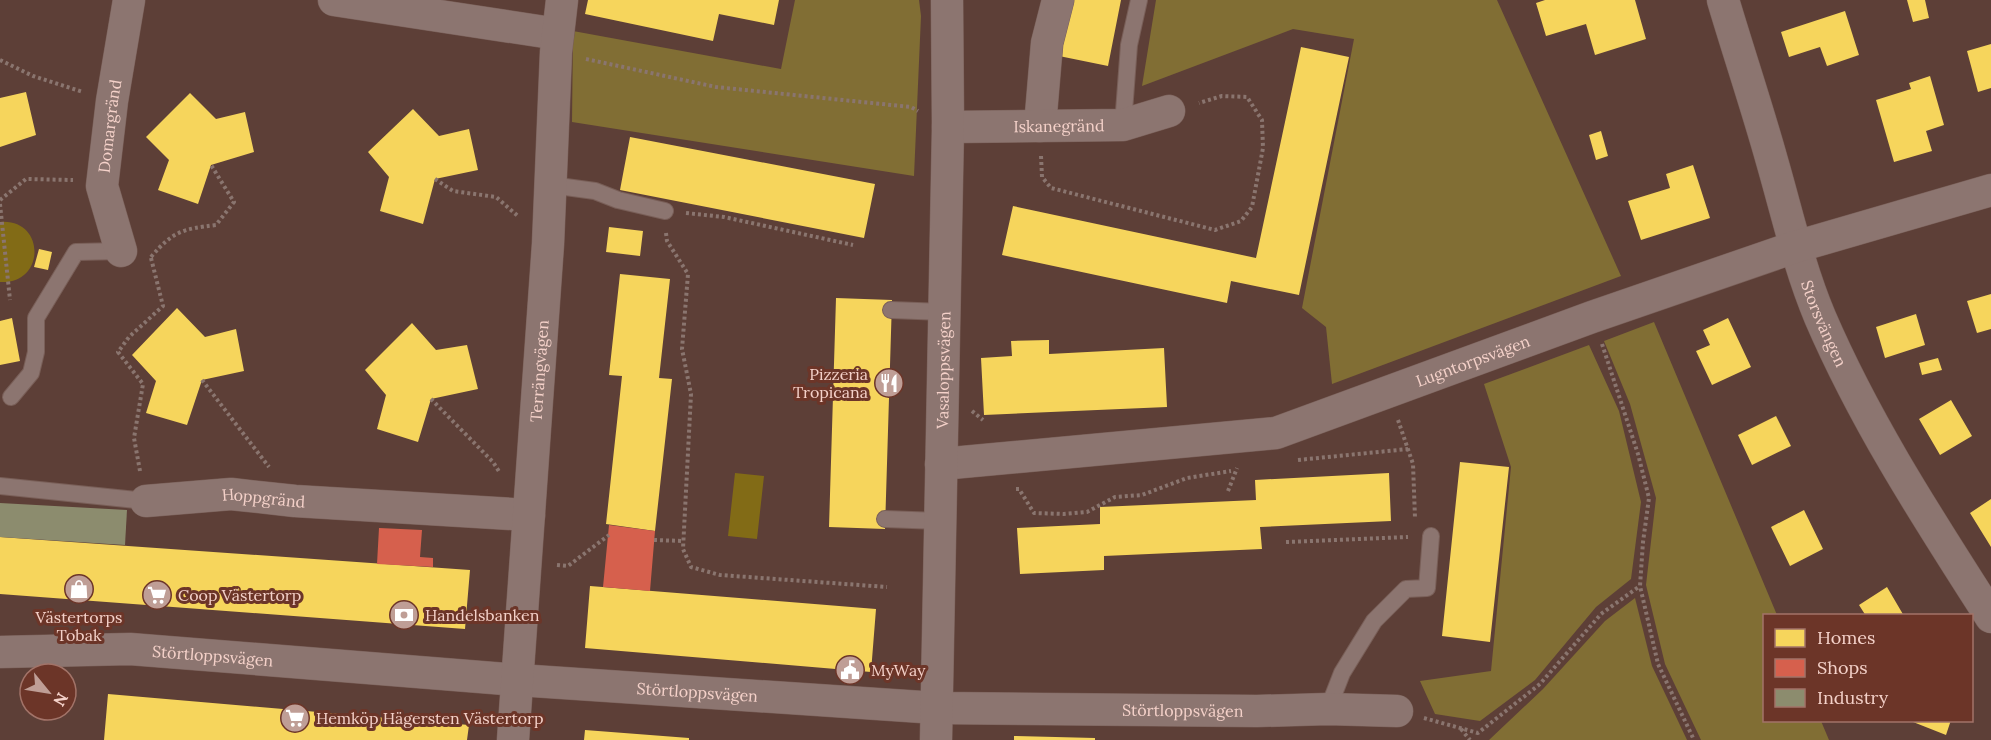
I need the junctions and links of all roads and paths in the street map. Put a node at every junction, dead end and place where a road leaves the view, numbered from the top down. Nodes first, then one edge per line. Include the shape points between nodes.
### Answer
1 (129, 0) edge
2 (334, 0) edge
3 (562, 0) edge
4 (947, 0) edge
5 (1058, 0) edge
6 (1138, 0) edge
7 (1723, 0) edge
8 (557, 43) junction
9 (0, 60) edge
10 (112, 102) junction
11 (1169, 111) joint
12 (1123, 125) junction
13 (1040, 126) junction
14 (948, 128) junction
15 (211, 165) dead end
16 (435, 179) dead end
17 (551, 185) junction
18 (102, 186) junction
19 (1991, 190) edge
20 (0, 202) edge
21 (665, 210) junction
22 (548, 244) junction
23 (853, 245) dead end
24 (1795, 247) junction
25 (121, 251) junction
26 (151, 257) junction
27 (10, 300) dead end
28 (891, 310) dead end
29 (944, 312) junction
30 (1592, 317) junction
31 (202, 380) dead end
32 (1388, 391) junction
33 (11, 397) dead end
34 (432, 399) dead end
35 (1276, 433) junction
36 (1408, 448) junction
37 (941, 464) junction
38 (1237, 470) dead end
39 (0, 486) edge
40 (1018, 489) dead end
41 (146, 501) junction
42 (296, 501) junction
43 (529, 515) junction
44 (1415, 518) dead end
45 (885, 519) dead end
46 (939, 521) junction
47 (609, 535) dead end
48 (1431, 536) joint
49 (654, 540) dead end
50 (683, 542) junction
51 (1286, 542) dead end
52 (526, 562) junction
53 (1640, 586) junction
54 (887, 587) dead end
55 (1991, 617) edge
56 (0, 652) edge
57 (518, 680) junction
58 (937, 708) junction
59 (1328, 709) junction
60 (1397, 711) joint
61 (1461, 728) junction
62 (513, 740) edge
63 (936, 740) edge
64 (1470, 740) edge
65 (1694, 740) edge

1 - 10 street, Domargränd
2 - 8 street
3 - 8 street, Terrängvägen
4 - 14 street, Vasaloppsvägen
5 - 13 street via 1047,43
6 - 12 lane via 1129,45
7 - 24 street, Storsvängen
8 - 14 path via 716,87 911,107
8 - 17 street, Terrängvägen
9 - 10 path via 33,76
10 - 18 street, Domargränd
11 - 12 street, Iskanegränd
11 - 13 path via 1222,96 1247,97 1262,120 1263,148 1252,207 1241,221 1215,230 1051,188 1042,177
12 - 13 street, Iskanegränd
13 - 14 street, Iskanegränd
14 - 29 street, Vasaloppsvägen
15 - 26 path via 234,202 216,225 188,228 166,239
16 - 22 path via 453,191 496,197
17 - 21 lane via 595,191
17 - 22 street, Terrängvägen
18 - 20 path via 79,180 26,179
18 - 25 street, Domargränd
19 - 24 street, Lugntorpsvägen
20 - 27 path
21 - 23 path via 724,217
21 - 50 path via 667,241 688,274 682,349 691,394
22 - 43 street, Terrängvägen
24 - 30 street, Lugntorpsvägen
24 - 55 street, Storsvängen via 1819,315 1849,380 1904,481
25 - 26 path
25 - 33 lane via 76,252 36,318 36,352 31,373
26 - 41 path via 163,306 118,352 142,384 134,438
28 - 29 lane
29 - 37 street, Vasaloppsvägen
30 - 32 street, Lugntorpsvägen
30 - 53 path via 1623,405 1649,498
31 - 42 path
32 - 35 street, Lugntorpsvägen
32 - 36 path
34 - 43 path via 493,462
35 - 36 path via 1291,461
35 - 37 street, Lugntorpsvägen
36 - 44 path via 1413,464
37 - 46 street, Vasaloppsvägen
38 - 40 path via 1187,478 1142,495 1115,497 1087,512 1064,514 1034,513
39 - 41 lane, Hoppgränd
41 - 42 street, Hoppgränd via 231,494
42 - 43 street, Hoppgränd
43 - 52 street, Terrängvägen
45 - 46 lane
46 - 58 street, Vasaloppsvägen
47 - 52 path via 568,566
48 - 51 path
48 - 59 lane via 1427,588 1406,589 1374,621 1342,673
49 - 50 path
50 - 54 path via 692,567 720,575
52 - 57 street, Terrängvägen
53 - 61 path via 1601,614 1540,684 1478,733
53 - 65 path via 1658,664
56 - 57 street, Störtloppsvägen via 130,649
57 - 58 street, Störtloppsvägen
57 - 62 street, Terrängvägen
58 - 59 street, Störtloppsvägen
58 - 63 street, Vasaloppsvägen
59 - 60 street, Störtloppsvägen
60 - 61 path
61 - 64 path

